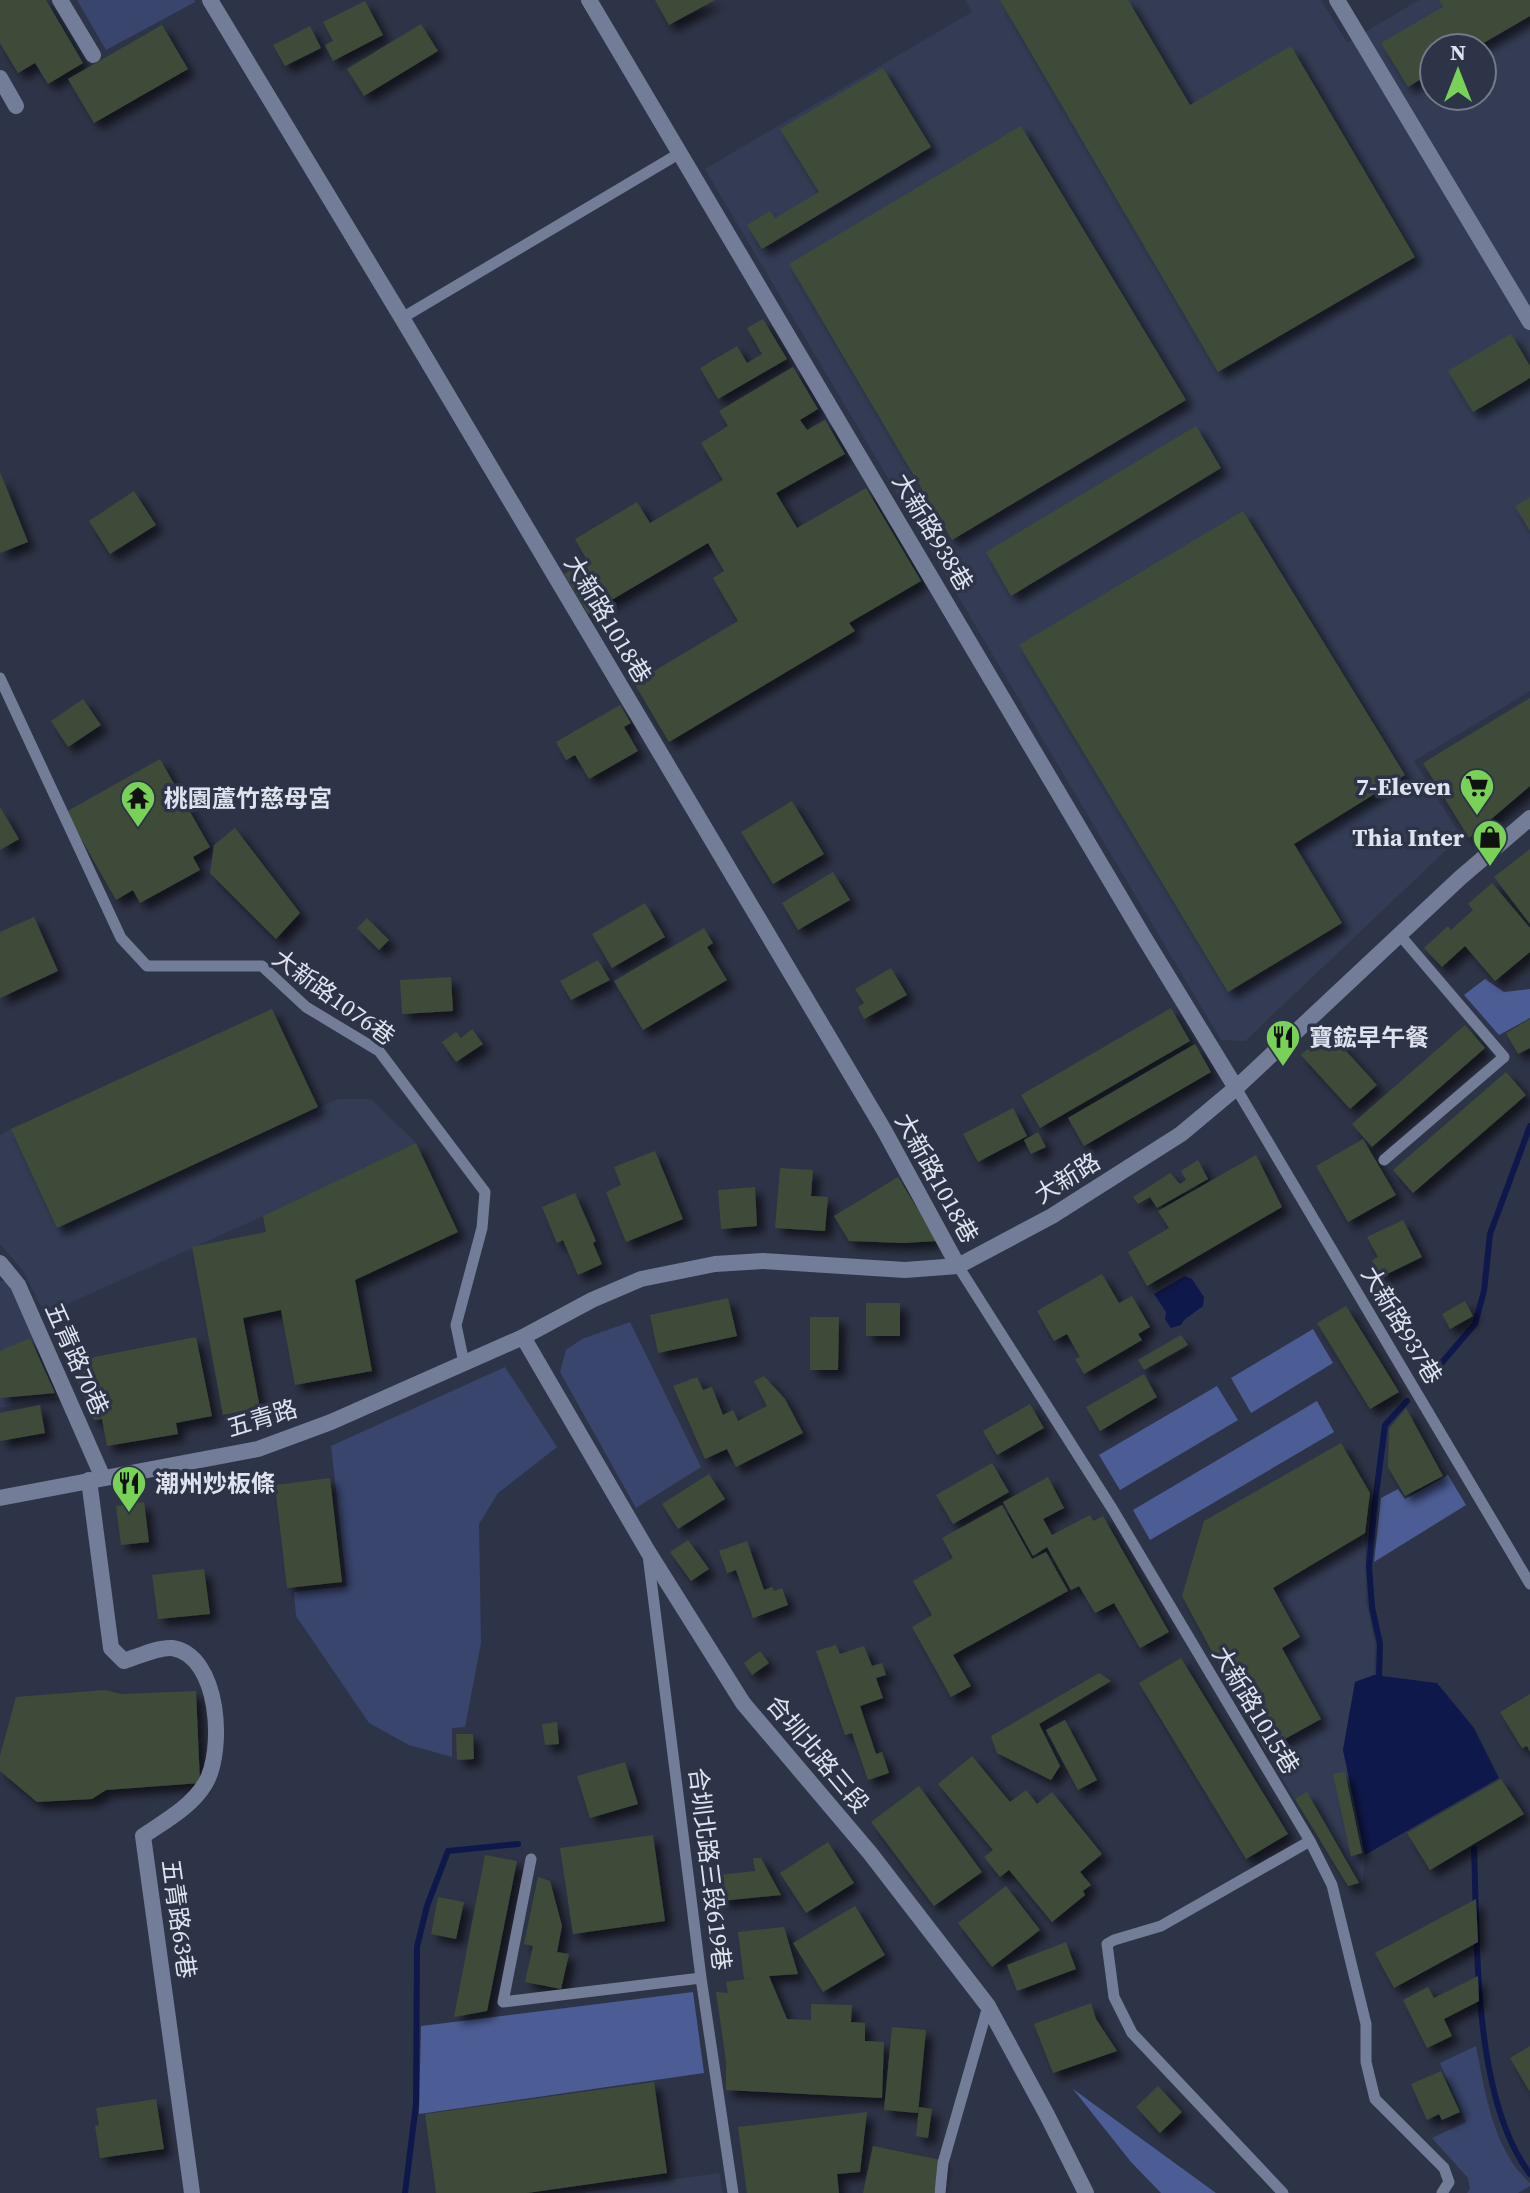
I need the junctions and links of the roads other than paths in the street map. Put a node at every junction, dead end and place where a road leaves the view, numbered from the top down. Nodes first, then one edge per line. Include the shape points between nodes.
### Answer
1 (60, 0) edge
2 (210, 0) edge
3 (589, 0) edge
4 (1337, 0) edge
5 (93, 55) dead end
6 (0, 78) edge
7 (16, 106) dead end
8 (680, 153) junction
9 (402, 318) junction
10 (1530, 322) edge
11 (0, 678) edge
12 (1530, 818) edge
13 (1399, 934) junction
14 (1236, 1088) junction
15 (1384, 1160) dead end
16 (0, 1263) edge
17 (958, 1266) junction
18 (523, 1337) junction
19 (464, 1363) junction
20 (96, 1479) junction
21 (0, 1498) edge
22 (647, 1550) junction
23 (1530, 1584) edge
24 (1310, 1841) junction
25 (531, 1859) dead end
26 (701, 1978) junction
27 (988, 2006) junction
28 (192, 2193) edge
29 (733, 2193) edge
30 (940, 2193) edge
31 (1086, 2193) edge
32 (1283, 2193) edge
33 (1442, 2193) edge

1 - 5 street
2 - 9 street, 大新路1018巷
3 - 8 street, 大新路938巷
4 - 10 street
6 - 7 street
8 - 9 lane
8 - 14 street, 大新路938巷
9 - 17 street, 大新路1018巷 via 884,1130
11 - 19 lane, 大新路1076巷 via 121,938 138,957 147,966 262,966 306,1007 379,1051 485,1192 482,1228 456,1325
12 - 13 street, 大新路
13 - 14 street, 大新路
13 - 15 lane via 1504,1057
14 - 17 street, 大新路 via 1181,1134 1100,1187
14 - 23 lane, 大新路937巷
16 - 20 street, 五青路70巷 via 18,1285
17 - 18 street, 大新路 via 905,1270 763,1261 715,1264 641,1279
17 - 24 lane, 大新路1015巷 via 1113,1510
18 - 19 street, 五青路
18 - 22 street, 合圳北路三段
19 - 20 street, 五青路 via 258,1449
20 - 21 street, 五青路
20 - 28 street, 五青路63巷 via 111,1648 124,1661 169,1648 184,1652 204,1674 216,1711 216,1746 206,1783 182,1810 143,1836
22 - 26 lane, 合圳北路三段619巷
22 - 27 street, 合圳北路三段 via 743,1703 870,1853
24 - 32 lane via 1161,1926 1107,1944 1114,1997 1132,2033
24 - 33 lane, 大新路1015巷 via 1336,1899 1366,2024 1366,2062 1375,2099 1444,2168 1449,2182
25 - 26 lane via 503,2002
26 - 29 lane, 合圳北路三段619巷
27 - 30 lane via 943,2163
27 - 31 street, 合圳北路三段

